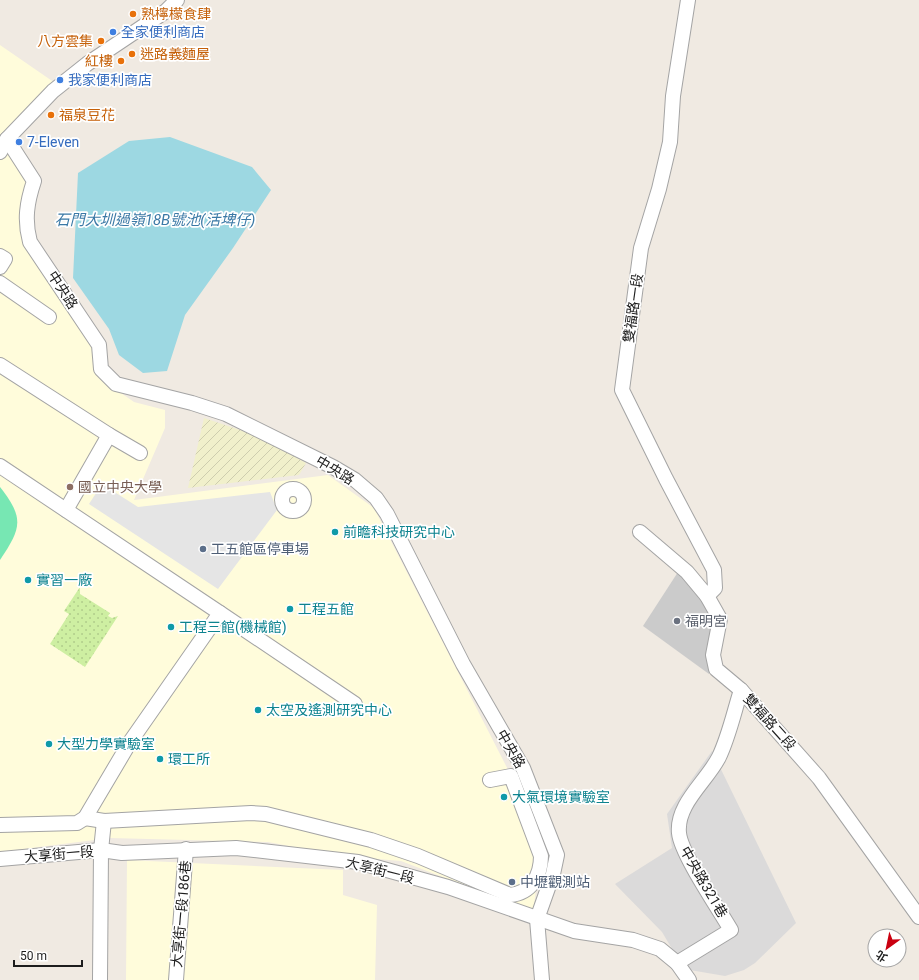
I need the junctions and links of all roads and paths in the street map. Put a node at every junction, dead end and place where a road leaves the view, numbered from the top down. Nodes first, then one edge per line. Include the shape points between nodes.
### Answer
1 (177, 0) edge
2 (688, 0) edge
3 (7, 139) junction
4 (0, 152) edge
5 (0, 256) edge
6 (0, 267) edge
7 (0, 283) edge
8 (49, 317) dead end
9 (0, 365) edge
10 (109, 435) junction
11 (140, 453) dead end
12 (0, 466) edge
13 (66, 510) junction
14 (640, 532) dead end
15 (707, 596) junction
16 (220, 614) junction
17 (741, 690) junction
18 (355, 704) dead end
19 (490, 780) dead end
20 (85, 818) junction
21 (104, 821) junction
22 (0, 825) edge
23 (186, 849) junction
24 (101, 850) junction
25 (0, 859) edge
26 (919, 917) edge
27 (537, 919) junction
28 (677, 963) junction
29 (100, 980) edge
30 (176, 980) edge
31 (542, 980) edge
32 (689, 980) edge

1 - 3 street via 166,11 87,64 53,91
2 - 15 street, 雙福路一段 via 673,96 670,142 641,248 622,390 714,570 715,588
3 - 4 street
3 - 27 street, 中央路 via 34,181 26,212 26,229 30,242 99,345 100,368 116,384 226,414 355,480 376,498 387,514 463,664 523,768 557,855
5 - 6 street via 5,259
7 - 8 street
9 - 10 street
10 - 11 street
10 - 13 street
12 - 13 street
13 - 16 street
14 - 15 street, 雙福路二段 via 687,572
15 - 17 street, 雙福路二段 via 720,619 713,655 716,669
16 - 18 street
16 - 20 street via 130,742
17 - 26 street, 雙福路二段 via 820,778
17 - 28 street, 中央路321巷 via 719,757 681,814 679,833 690,861 731,930
19 - 21 street via 511,776 541,856 540,867 534,880 527,890 517,894 510,895 418,856 371,840 266,814
20 - 21 street
20 - 22 street via 77,823
21 - 24 street
23 - 24 street, 大享街一段 via 122,853
23 - 27 street, 大享街一段 via 236,848 358,862 448,887
23 - 30 street, 大享街一段186巷
24 - 25 street, 大享街一段
24 - 29 street
27 - 28 street, 大享街一段 via 574,931 633,940 660,949
27 - 31 street
28 - 32 street, 大享街一段

